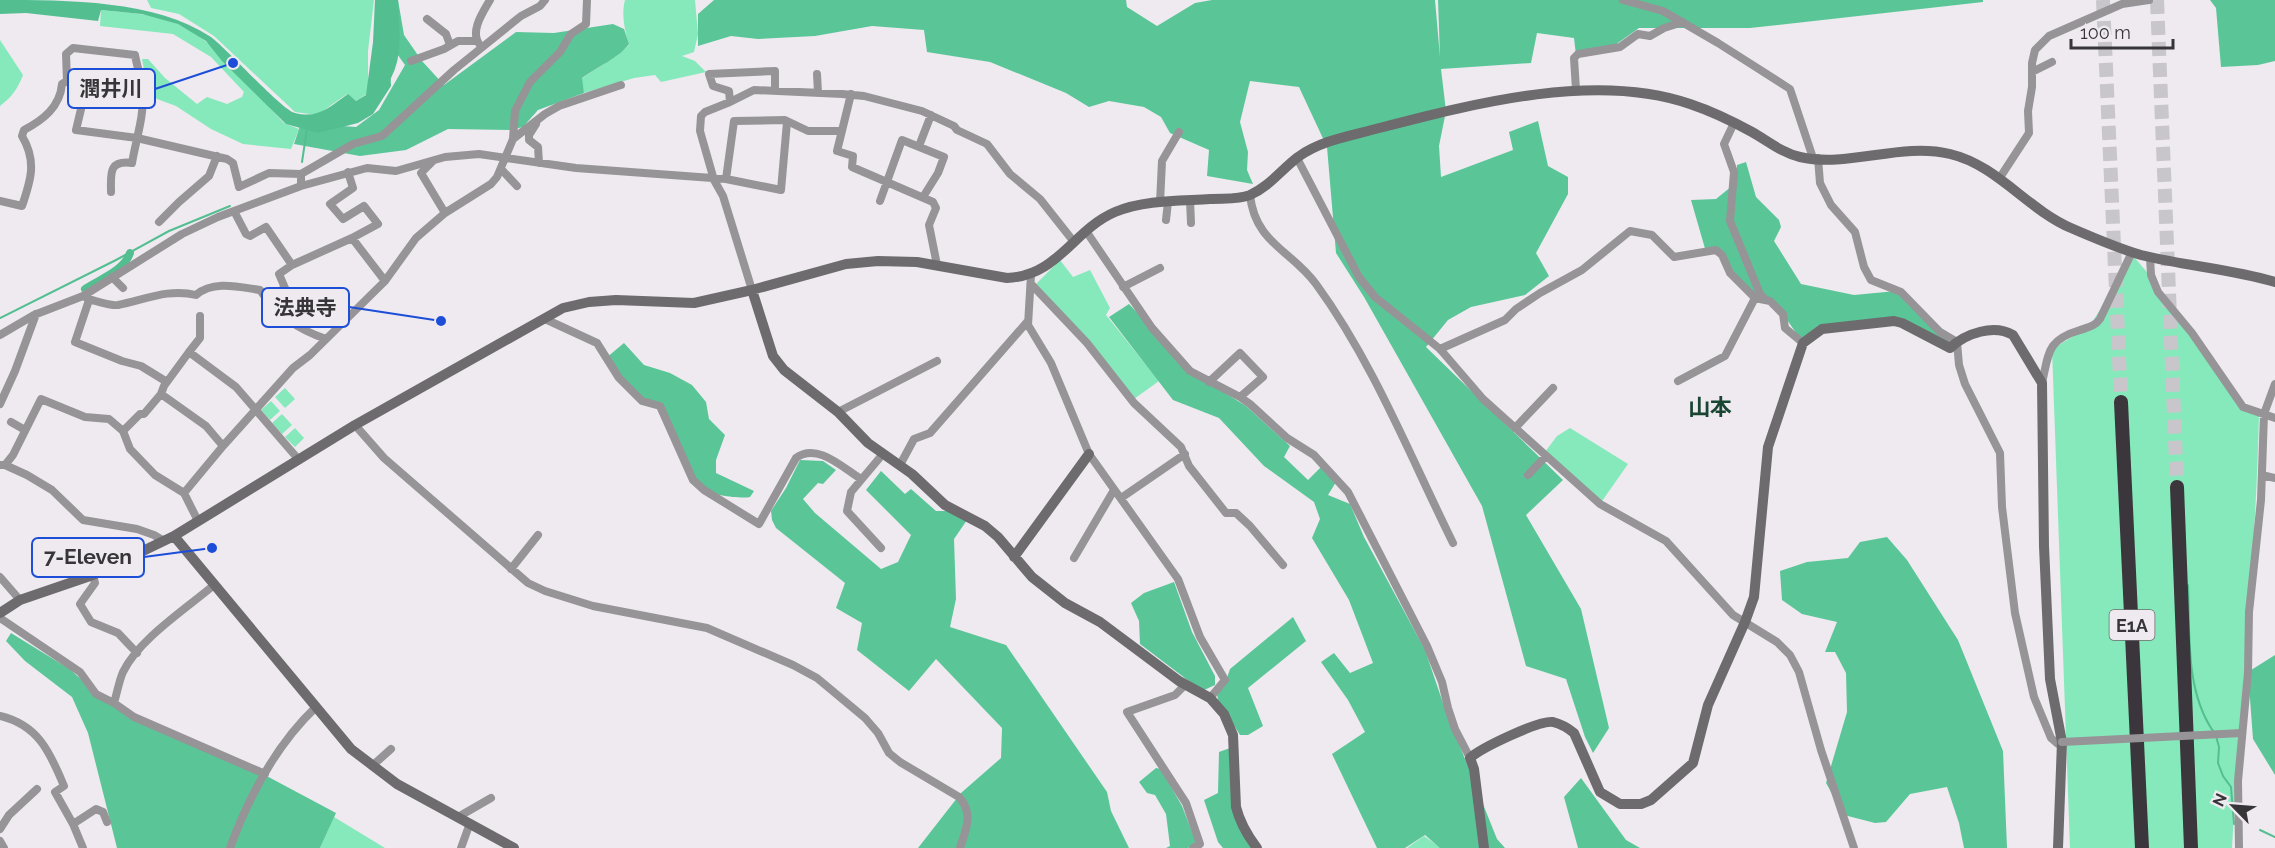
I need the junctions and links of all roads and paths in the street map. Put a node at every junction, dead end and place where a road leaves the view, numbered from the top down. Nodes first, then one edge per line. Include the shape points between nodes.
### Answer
1 (490, 0) edge
2 (545, 0) edge
3 (587, 0) edge
4 (1623, 0) edge
5 (2150, 0) edge
6 (427, 19) dead end
7 (1683, 22) junction
8 (477, 41) junction
9 (450, 45) junction
10 (482, 48) junction
11 (411, 61) dead end
12 (2052, 62) dead end
13 (2032, 72) junction
14 (817, 74) dead end
15 (67, 81) junction
16 (87, 84) junction
17 (621, 85) dead end
18 (143, 90) junction
19 (1576, 90) junction
20 (776, 91) junction
21 (818, 93) junction
22 (851, 94) junction
23 (730, 102) junction
24 (931, 116) junction
25 (539, 118) junction
26 (787, 122) junction
27 (1734, 123) junction
28 (842, 131) junction
29 (1179, 132) dead end
30 (137, 138) junction
31 (513, 139) junction
32 (919, 146) junction
33 (217, 156) junction
34 (506, 158) junction
35 (1297, 158) junction
36 (1815, 158) junction
37 (433, 160) junction
38 (539, 163) junction
39 (501, 169) junction
40 (348, 172) junction
41 (301, 174) junction
42 (1999, 179) junction
43 (714, 180) junction
44 (726, 180) junction
45 (888, 183) junction
46 (301, 186) junction
47 (517, 186) dead end
48 (111, 192) dead end
49 (1250, 195) junction
50 (923, 197) junction
51 (1190, 200) junction
52 (0, 201) edge
53 (880, 201) dead end
54 (1164, 202) junction
55 (234, 212) junction
56 (445, 213) junction
57 (1166, 220) dead end
58 (159, 222) dead end
59 (1191, 223) dead end
60 (1086, 231) junction
61 (352, 238) junction
62 (1074, 243) junction
63 (2132, 252) junction
64 (2150, 257) junction
65 (292, 265) junction
66 (937, 266) junction
67 (1160, 268) dead end
68 (112, 277) junction
69 (1032, 280) junction
70 (385, 281) junction
71 (2275, 282) edge
72 (1123, 287) junction
73 (123, 288) dead end
74 (752, 290) junction
75 (86, 298) junction
76 (1759, 298) junction
77 (266, 299) junction
78 (36, 314) junction
79 (200, 316) dead end
80 (545, 319) junction
81 (1028, 321) junction
82 (0, 335) edge
83 (326, 339) junction
84 (1957, 342) junction
85 (1803, 343) junction
86 (1440, 349) junction
87 (189, 352) junction
88 (937, 361) dead end
89 (1678, 381) dead end
90 (167, 382) junction
91 (1209, 382) junction
92 (2042, 383) junction
93 (2275, 384) edge
94 (1552, 388) dead end
95 (161, 394) junction
96 (1240, 397) junction
97 (2121, 402) tunnel mouth
98 (0, 404) edge
99 (256, 409) junction
100 (838, 412) junction
101 (2264, 414) junction
102 (2275, 418) edge
103 (11, 422) dead end
104 (355, 425) junction
105 (1515, 428) junction
106 (25, 430) junction
107 (123, 431) junction
108 (223, 446) junction
109 (1089, 453) junction
110 (1185, 454) junction
111 (882, 455) junction
112 (1546, 456) junction
113 (299, 460) junction
114 (3, 465) edge
115 (900, 465) junction
116 (1528, 475) dead end
117 (2262, 475) junction
118 (2275, 478) edge
119 (861, 479) junction
120 (2177, 487) tunnel mouth
121 (1114, 490) junction
122 (184, 493) junction
123 (1121, 498) junction
124 (198, 521) junction
125 (538, 536) dead end
126 (169, 538) junction
127 (1452, 543) dead end
128 (881, 548) dead end
129 (1014, 557) junction
130 (1074, 558) dead end
131 (1283, 565) dead end
132 (511, 569) junction
133 (93, 575) junction
134 (0, 577) edge
135 (214, 585) junction
136 (21, 600) junction
137 (0, 616) edge
138 (1745, 622) junction
139 (137, 652) junction
140 (1185, 685) junction
141 (1210, 698) junction
142 (114, 703) junction
143 (316, 707) junction
144 (0, 716) edge
145 (2242, 733) junction
146 (2062, 742) junction
147 (391, 749) dead end
148 (1470, 758) junction
149 (372, 766) junction
150 (265, 774) junction
151 (37, 789) dead end
152 (491, 798) dead end
153 (458, 817) junction
154 (107, 822) dead end
155 (470, 823) junction
156 (73, 824) junction
157 (0, 829) edge
158 (0, 841) edge
159 (499, 844) edge
160 (4, 848) edge
161 (83, 848) edge
162 (230, 848) edge
163 (461, 848) edge
164 (514, 848) edge
165 (960, 848) edge
166 (1193, 848) edge
167 (1257, 848) edge
168 (1484, 848) edge
169 (1854, 848) edge
170 (2058, 848) edge
171 (2142, 848) edge
172 (2191, 848) edge
173 (2239, 848) edge

1 - 8 street via 479,19
2 - 10 street
3 - 31 street via 586,24 571,34 560,52 530,82 515,111
4 - 7 street via 1663,11
5 - 13 street via 2122,4 2049,36 2035,50
6 - 9 street via 446,34
7 - 19 street via 1650,36 1638,34 1620,46 1578,54 1574,58
7 - 36 street via 1790,89
8 - 9 street
8 - 10 street
9 - 11 street
10 - 41 street via 382,136 353,144
12 - 13 street
13 - 42 street via 2029,133
14 - 21 street
15 - 16 street
15 - 18 street via 69,49 135,55
15 - 52 street via 44,119 24,130 22,136 32,158 22,206
16 - 18 street
16 - 30 street via 76,130
17 - 25 street via 559,106
18 - 30 street
19 - 27 street via 1618,89 1657,95
19 - 35 street via 1451,110 1324,142
20 - 21 street
20 - 23 street via 754,90
20 - 23 street via 775,71 709,74 713,86 729,91
21 - 22 street
22 - 24 street
22 - 28 street
23 - 43 street via 700,116 700,131
24 - 32 street
24 - 62 street via 987,144 1010,174 1040,199
25 - 31 street
25 - 38 street via 529,135 538,147
26 - 28 street via 808,131
26 - 44 street via 734,121
26 - 44 street via 781,190
27 - 36 street via 1786,152
27 - 76 street via 1724,144 1734,172 1730,221
28 - 45 street via 837,151 853,156 852,167
29 - 54 street via 1162,161
30 - 33 street
30 - 48 street via 132,162 122,162 111,170
31 - 34 street
32 - 45 street via 902,140
32 - 50 street via 944,158
33 - 41 street via 233,163 239,187 269,173
33 - 58 street via 209,176
34 - 37 street via 479,154
34 - 38 street
34 - 39 street
35 - 49 street via 1268,186
35 - 86 street via 1359,277 1375,297
36 - 42 street via 1932,151 1972,162
36 - 84 street via 1820,183 1831,205 1855,232 1871,280 1901,292 1940,332
37 - 40 street via 396,171 367,168
37 - 56 street via 421,173
38 - 43 street
39 - 47 street
39 - 56 street via 491,183
40 - 46 street
40 - 61 street via 353,188 330,204 343,219 364,206 378,224
41 - 46 street
42 - 63 street via 2058,222
43 - 44 street
43 - 74 street via 723,196
45 - 50 street
45 - 53 street
46 - 55 street
49 - 51 street
49 - 127 street via 1251,210 1264,232 1315,282 1358,349
50 - 66 street via 936,208 929,225
51 - 54 street
51 - 59 street
54 - 57 street
54 - 60 street via 1112,213
55 - 65 street via 250,237 266,227
55 - 68 street via 182,234
56 - 70 street via 416,238
60 - 62 street
60 - 72 street
61 - 65 street
61 - 70 street
62 - 69 street
63 - 64 street
63 - 92 street via 2096,325 2063,335 2055,342
64 - 71 street
64 - 101 street via 2151,275 2166,304 2192,333 2243,407
65 - 77 street via 279,274 285,288
66 - 69 street
66 - 74 street via 896,261 846,264
67 - 72 street
68 - 73 street
68 - 75 street
69 - 81 street
69 - 110 street via 1134,403
70 - 83 street
72 - 91 street via 1180,361
74 - 80 street via 694,303 589,302 563,308
74 - 100 street via 773,356 784,370
75 - 77 street via 116,306 176,292 196,296 203,289 221,286 260,290
75 - 78 street
75 - 90 street via 75,342 141,366
76 - 85 street via 1780,310 1785,328
76 - 86 street via 1730,273 1716,250 1674,257 1652,235 1630,231 1582,270 1540,293 1505,320
76 - 89 street via 1725,356
77 - 83 street via 268,305 295,325
78 - 82 street
78 - 98 street
79 - 87 street via 200,338
80 - 104 street
80 - 119 street via 597,343 619,378 642,401 660,406 693,480 759,525 801,454 820,453
81 - 109 street via 1051,363
81 - 115 street via 930,433 914,439
83 - 99 street
84 - 85 street via 1950,348 1894,321 1821,329
84 - 92 street via 1988,329 2007,331
84 - 146 street via 1965,384 2000,453 2002,507 2015,613 2034,697 2050,738 2058,744
85 - 138 street via 1768,447 1754,597
86 - 105 street via 1483,399
87 - 90 street
87 - 99 street via 236,387
88 - 100 street
90 - 95 street
91 - 96 street
91 - 96 street via 1240,353 1263,377
92 - 146 street via 2050,679
93 - 101 street
94 - 105 street
95 - 107 street
95 - 108 street via 206,426
96 - 148 street via 1287,438 1314,455 1348,492 1427,646 1455,729
97 - 171 highway, E1A
99 - 108 street
99 - 113 street
100 - 111 street
101 - 102 street
101 - 117 street
103 - 106 street
104 - 113 street
104 - 132 street via 384,458
105 - 112 street
106 - 107 street via 41,399 85,417 109,419
106 - 114 street via 14,454
107 - 122 street via 130,449 155,475
108 - 122 street
109 - 121 street
109 - 129 street
110 - 123 street
110 - 131 street via 1189,466 1226,513 1236,513
111 - 115 street
111 - 119 street
112 - 116 street
112 - 138 street via 1600,504 1666,541 1733,615
113 - 124 street
114 - 126 street via 52,490 83,519
115 - 129 street via 945,506 985,526
117 - 118 street
117 - 145 street
119 - 128 street via 851,492 847,511
120 - 172 highway, E1A
121 - 123 street
121 - 130 street
122 - 124 street
123 - 141 street via 1178,579 1200,637 1225,680
124 - 126 street
125 - 132 street
126 - 133 street
126 - 135 street
129 - 140 street via 1065,603 1100,622
132 - 165 street via 528,583 592,606 707,628 817,678 865,718 889,753 966,804 969,821
133 - 136 street
133 - 139 street via 95,583 80,604 91,622 118,633
134 - 136 street
135 - 139 street
135 - 143 street
136 - 137 street
137 - 142 street via 80,672 96,694
138 - 148 street via 1708,705 1693,763 1651,800 1620,804 1600,792 1574,733 1552,722 1486,747
138 - 169 street via 1777,642 1799,672
139 - 142 street via 123,671
140 - 141 street
140 - 166 street via 1175,695 1128,712 1186,803 1200,844
141 - 167 street via 1224,714 1233,735 1236,807
142 - 150 street via 134,717
143 - 149 street via 351,749
143 - 150 street via 287,736
144 - 156 street via 24,725 52,757 64,786 55,792
145 - 146 street, bridge
145 - 173 street
146 - 170 street
147 - 149 street
148 - 168 street
149 - 153 street
150 - 162 street
151 - 157 street
152 - 153 street
153 - 155 street
154 - 156 street via 103,812 96,809
155 - 159 street
155 - 163 street
156 - 161 street
158 - 160 street
159 - 164 street

